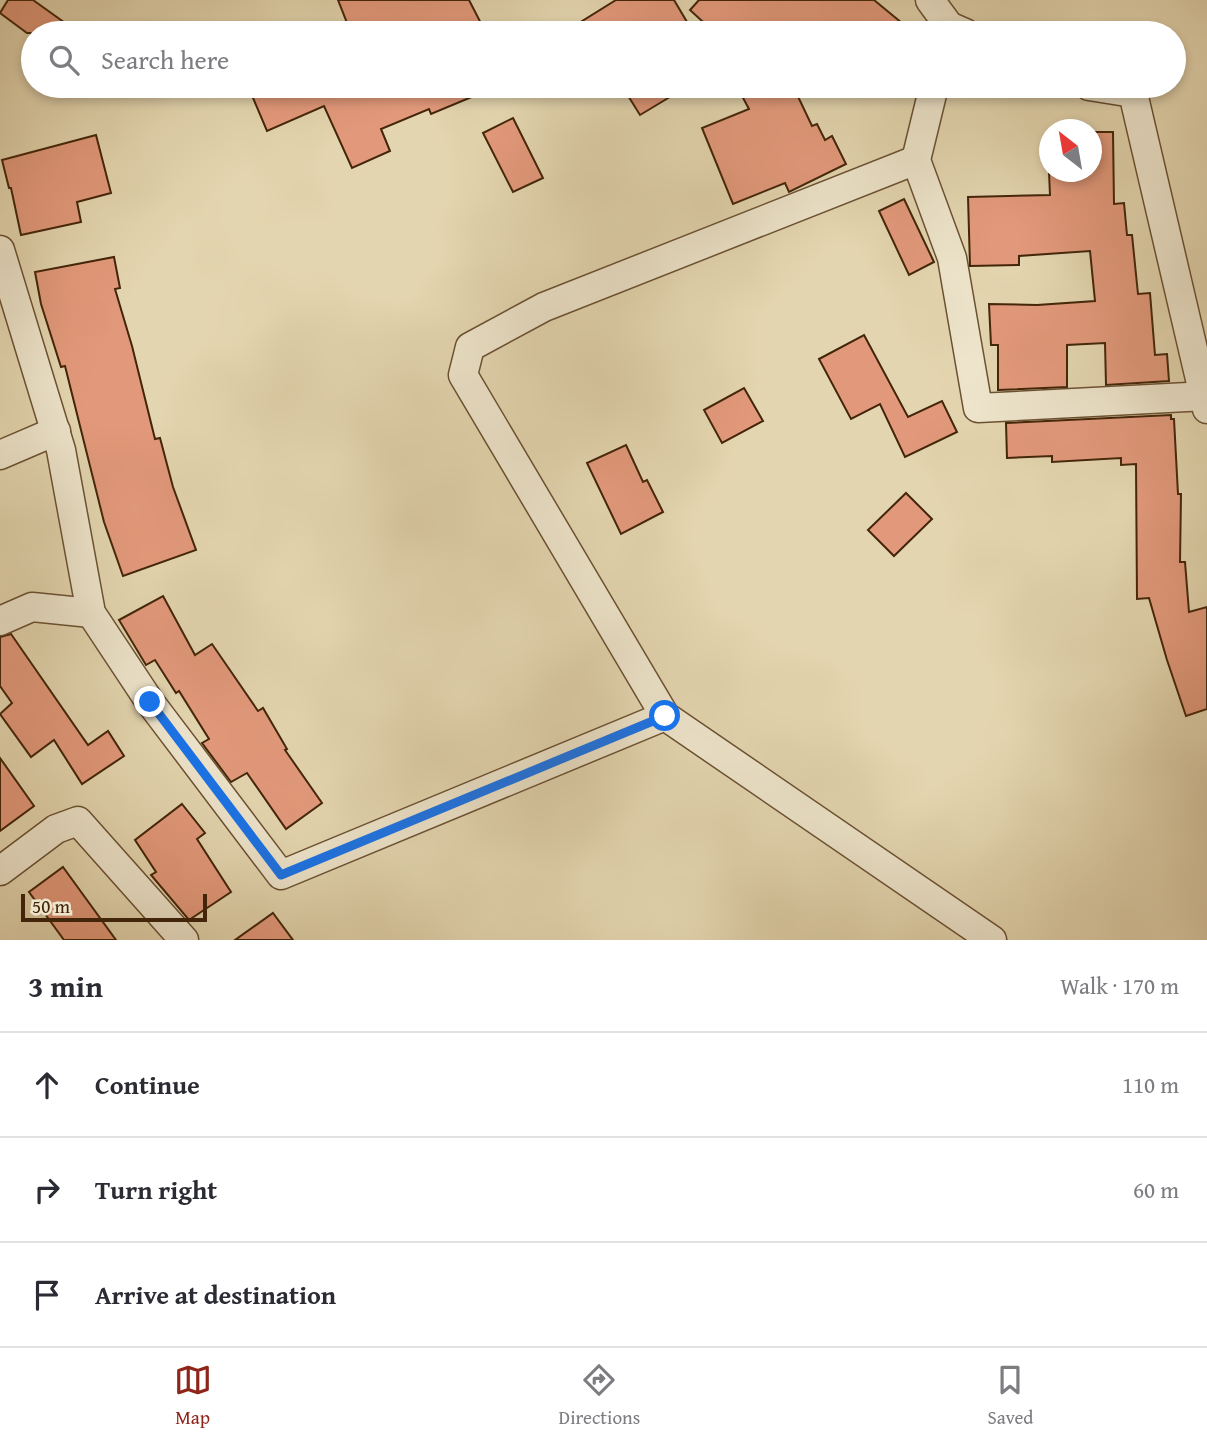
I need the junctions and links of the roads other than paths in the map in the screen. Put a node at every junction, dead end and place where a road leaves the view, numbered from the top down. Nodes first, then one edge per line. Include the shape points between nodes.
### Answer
1 (930, 0) edge
2 (946, 21) edge
3 (931, 98) edge
4 (1134, 98) edge
5 (916, 160) junction
6 (2, 264) edge
7 (1206, 401) edge
8 (56, 431) junction
9 (0, 455) edge
10 (91, 612) junction
11 (0, 621) edge
12 (665, 716) junction
13 (0, 871) edge
14 (184, 940) edge
15 (992, 940) edge

1 - 2 street
3 - 5 street
4 - 7 street
5 - 7 street via 952,258 978,408
5 - 12 street via 544,307 470,346 463,375
6 - 8 street
8 - 9 street
8 - 10 street
10 - 11 street via 32,607
10 - 12 street via 150,702 281,875
12 - 15 street
13 - 14 street via 56,829 78,821

